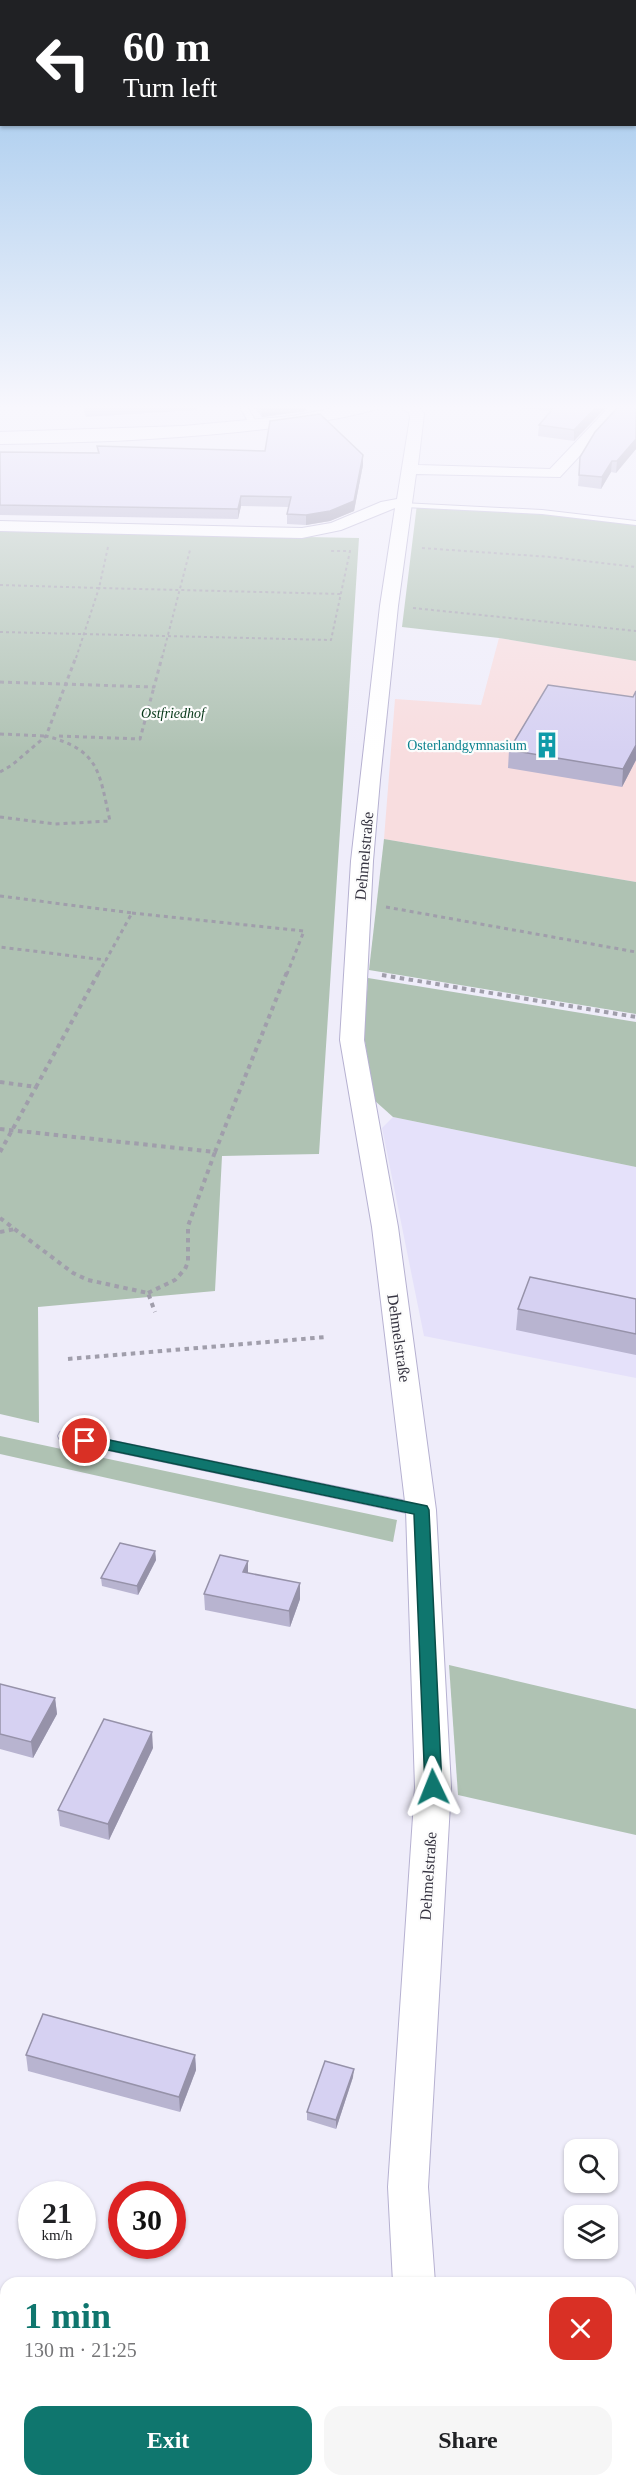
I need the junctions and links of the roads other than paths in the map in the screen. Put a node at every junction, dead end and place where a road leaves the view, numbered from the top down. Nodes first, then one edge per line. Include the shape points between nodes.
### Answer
1 (349, 521) edge
2 (403, 521) edge
3 (619, 521) edge
4 (636, 523) edge
5 (0, 526) edge
6 (65, 1436) dead end
7 (422, 1510) junction
8 (414, 2277) edge

1 - 5 street via 302,533
2 - 7 street, Dehmelstraße via 388,606 360,902 352,1040 384,1227
3 - 4 lane
6 - 7 lane
7 - 8 street, Dehmelstraße via 433,1787 408,2187

